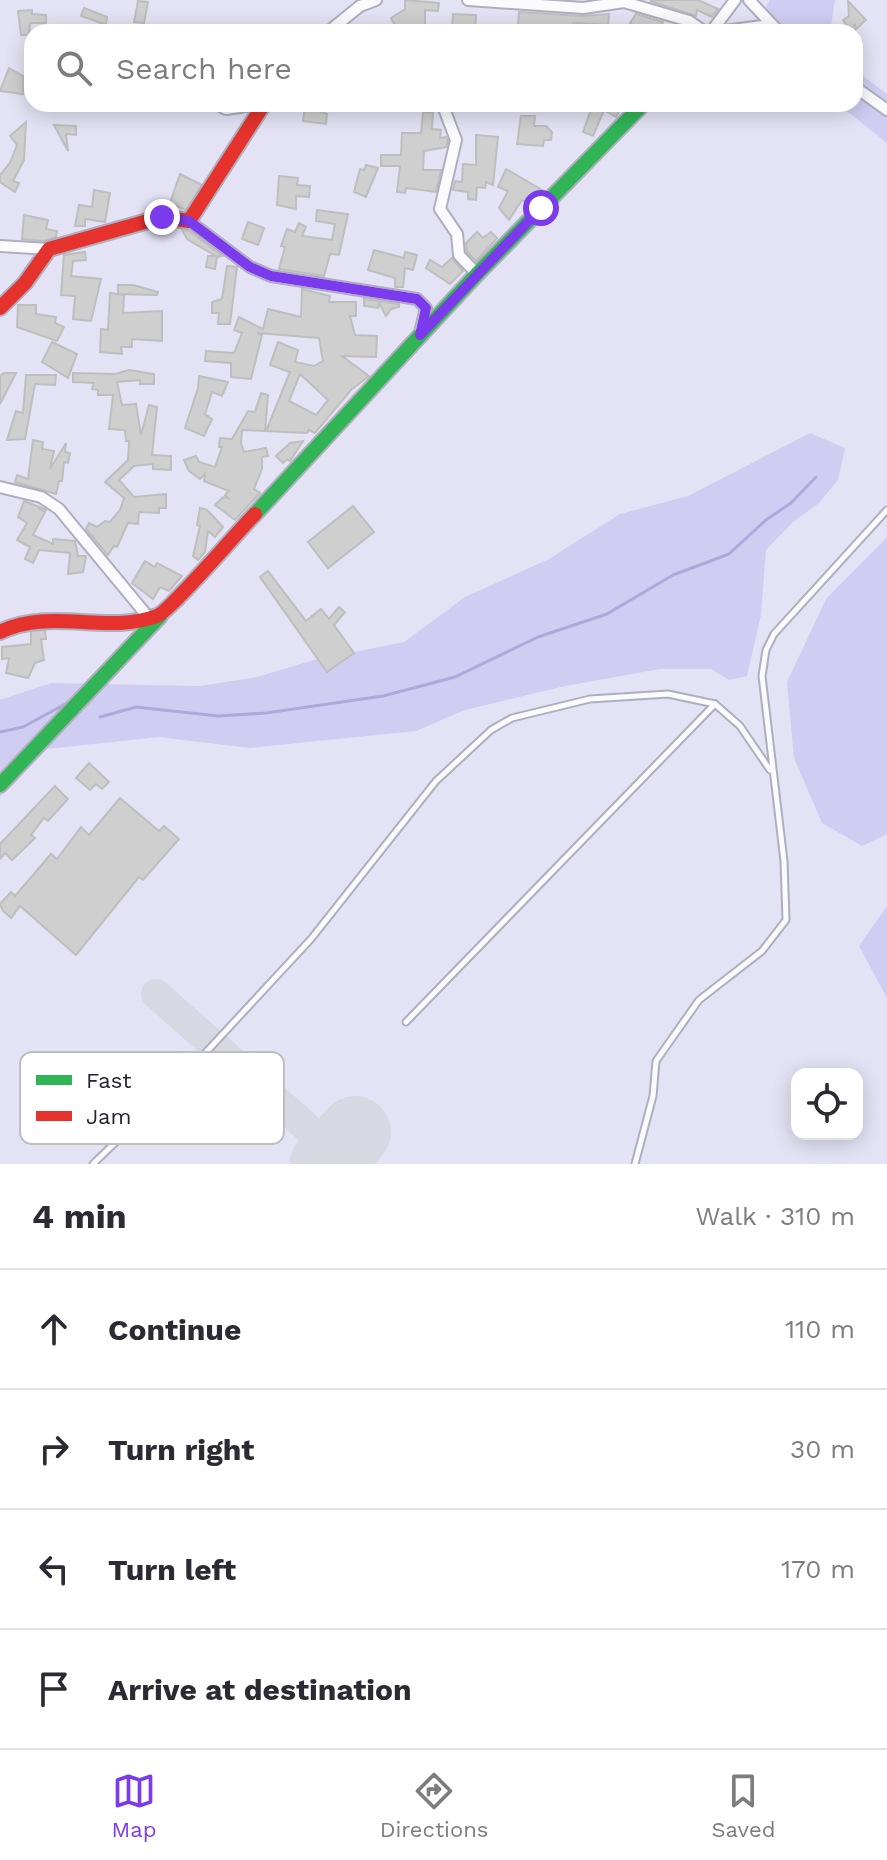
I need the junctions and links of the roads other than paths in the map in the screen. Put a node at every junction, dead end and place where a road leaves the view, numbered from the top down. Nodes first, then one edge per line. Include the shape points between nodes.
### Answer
1 (376, 0) edge
2 (468, 0) edge
3 (735, 0) edge
4 (749, 0) edge
5 (338, 24) edge
6 (693, 24) edge
7 (719, 24) edge
8 (768, 24) edge
9 (863, 93) edge
10 (887, 110) edge
11 (258, 112) edge
12 (445, 112) edge
13 (635, 112) edge
14 (189, 221) junction
15 (0, 246) edge
16 (49, 249) junction
17 (477, 274) junction
18 (0, 308) edge
19 (420, 335) junction
20 (0, 487) edge
21 (887, 510) edge
22 (154, 617) junction
23 (0, 632) edge
24 (715, 704) junction
25 (770, 770) junction
26 (0, 785) edge
27 (406, 1022) dead end
28 (206, 1052) edge
29 (114, 1144) edge
30 (93, 1164) edge
31 (635, 1164) edge

1 - 5 street
2 - 6 street via 583,8 624,2
3 - 7 street
4 - 8 street
9 - 10 street
11 - 14 street
12 - 17 street via 456,140 440,209 457,234 459,255
13 - 17 street
14 - 16 street via 162,217
14 - 19 street via 250,267 271,276 417,299 426,308
15 - 16 street
16 - 18 street
17 - 19 street
19 - 22 street
20 - 22 street via 41,497 59,509
21 - 25 lane via 787,618 766,650 762,676
22 - 23 street via 109,624 26,620
22 - 26 street
24 - 25 lane via 740,726
24 - 27 lane
24 - 28 lane via 668,694 590,699 512,718 491,730 436,781 311,939
25 - 31 lane via 784,861 786,920 762,951 699,1000 656,1061 653,1096
29 - 30 lane

